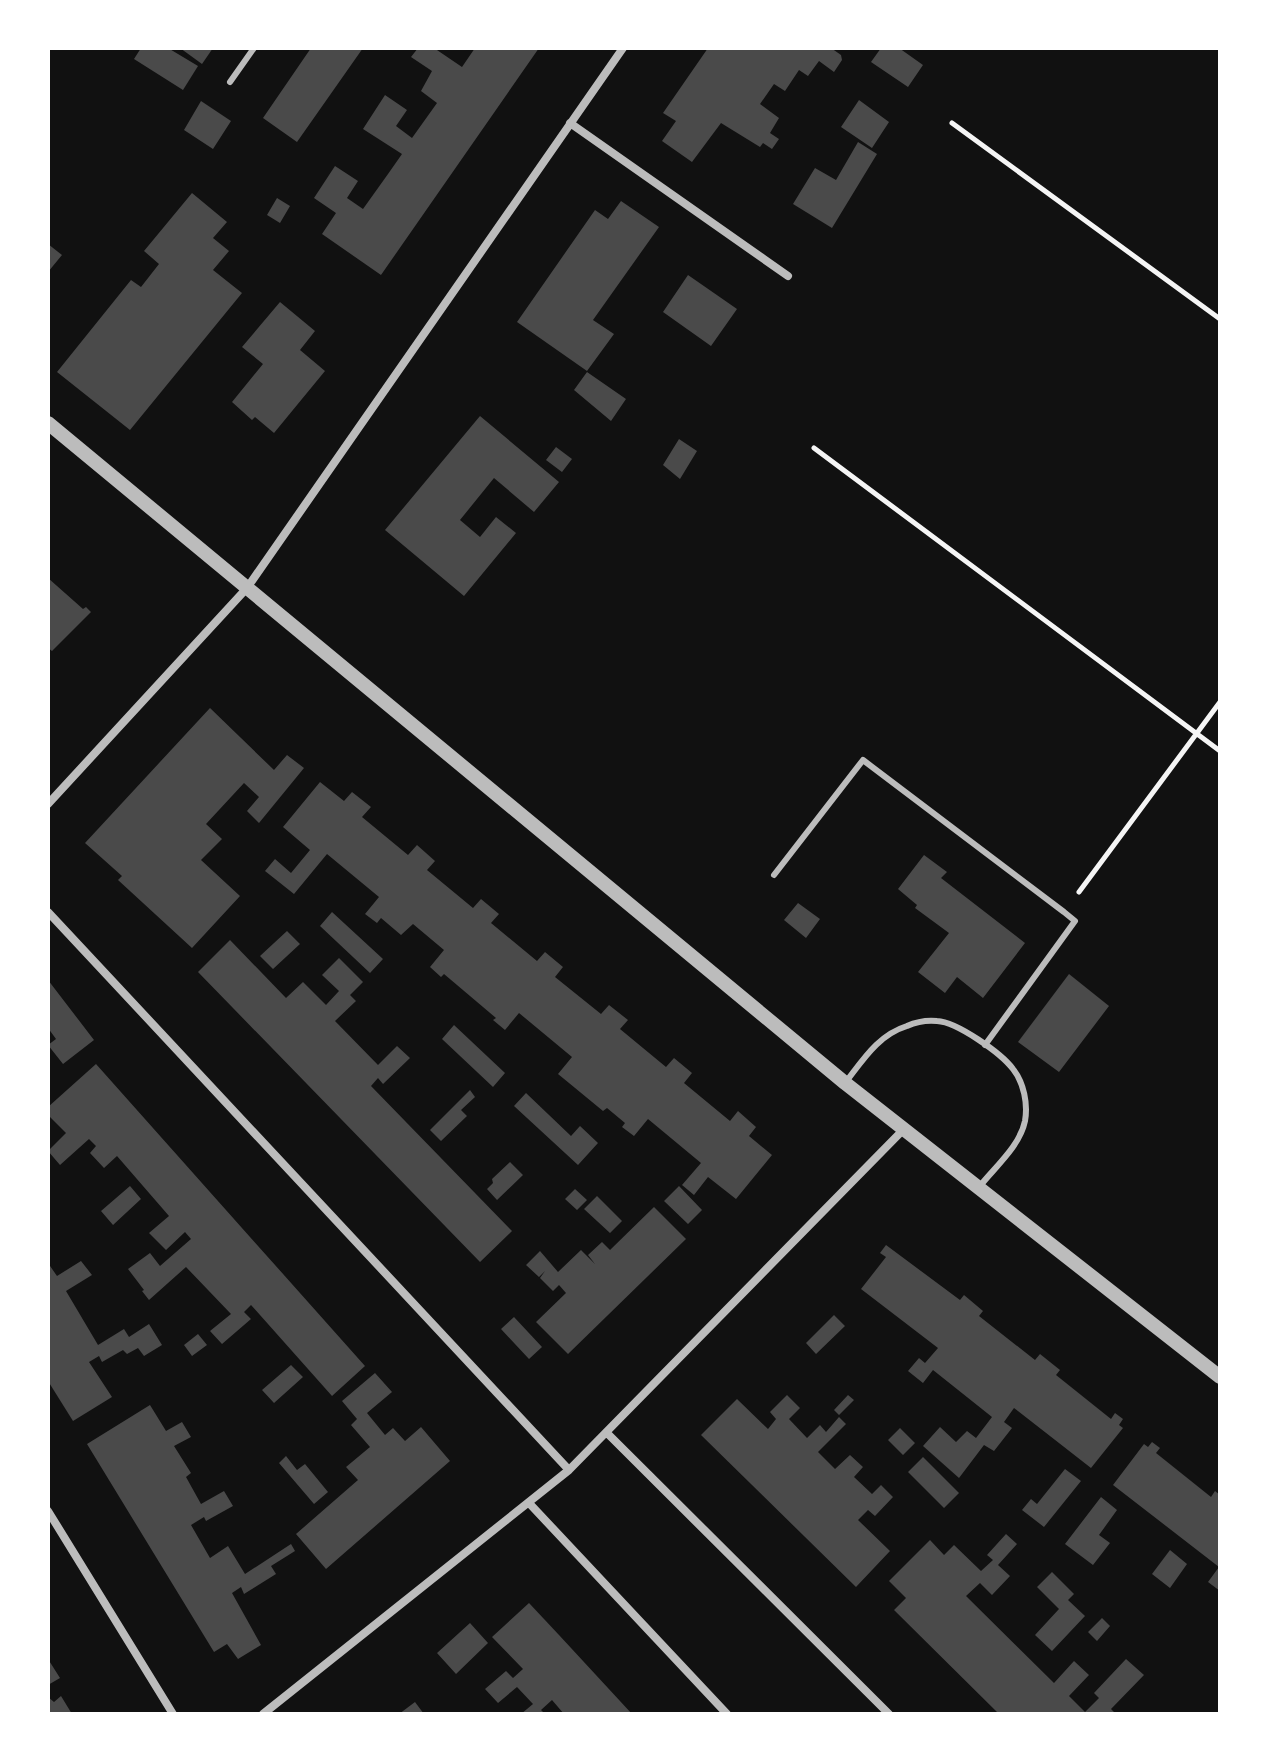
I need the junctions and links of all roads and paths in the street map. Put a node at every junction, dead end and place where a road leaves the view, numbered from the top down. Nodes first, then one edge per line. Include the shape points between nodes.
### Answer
1 (254, 48) edge
2 (623, 48) edge
3 (230, 82) dead end
4 (570, 123) junction
5 (952, 123) dead end
6 (788, 276) dead end
7 (1220, 319) edge
8 (48, 423) edge
9 (814, 448) dead end
10 (247, 588) junction
11 (1220, 702) edge
12 (1197, 733) junction
13 (1220, 751) edge
14 (48, 804) edge
15 (774, 875) dead end
16 (48, 912) edge
17 (1064, 912) junction
18 (985, 1045) junction
19 (845, 1083) junction
20 (903, 1130) junction
21 (978, 1189) junction
22 (1220, 1377) edge
23 (607, 1433) junction
24 (569, 1470) junction
25 (529, 1503) junction
26 (48, 1511) edge
27 (173, 1714) edge
28 (263, 1714) edge
29 (727, 1714) edge
30 (889, 1714) edge

1 - 3 lane
2 - 4 street
4 - 6 street
4 - 10 street
5 - 7 path
8 - 10 street
9 - 12 path
10 - 14 street
10 - 19 street
11 - 12 path
12 - 13 path
12 - 17 path
15 - 17 lane via 863,760
16 - 24 street
17 - 18 lane via 1075,921
18 - 19 lane via 959,1026 937,1021 911,1024 874,1045
18 - 21 lane via 1013,1069 1026,1108 1019,1138
19 - 20 street
20 - 21 street
20 - 23 street
21 - 22 street
23 - 24 street
23 - 30 street
24 - 25 street
25 - 28 street
25 - 29 street
26 - 27 street

